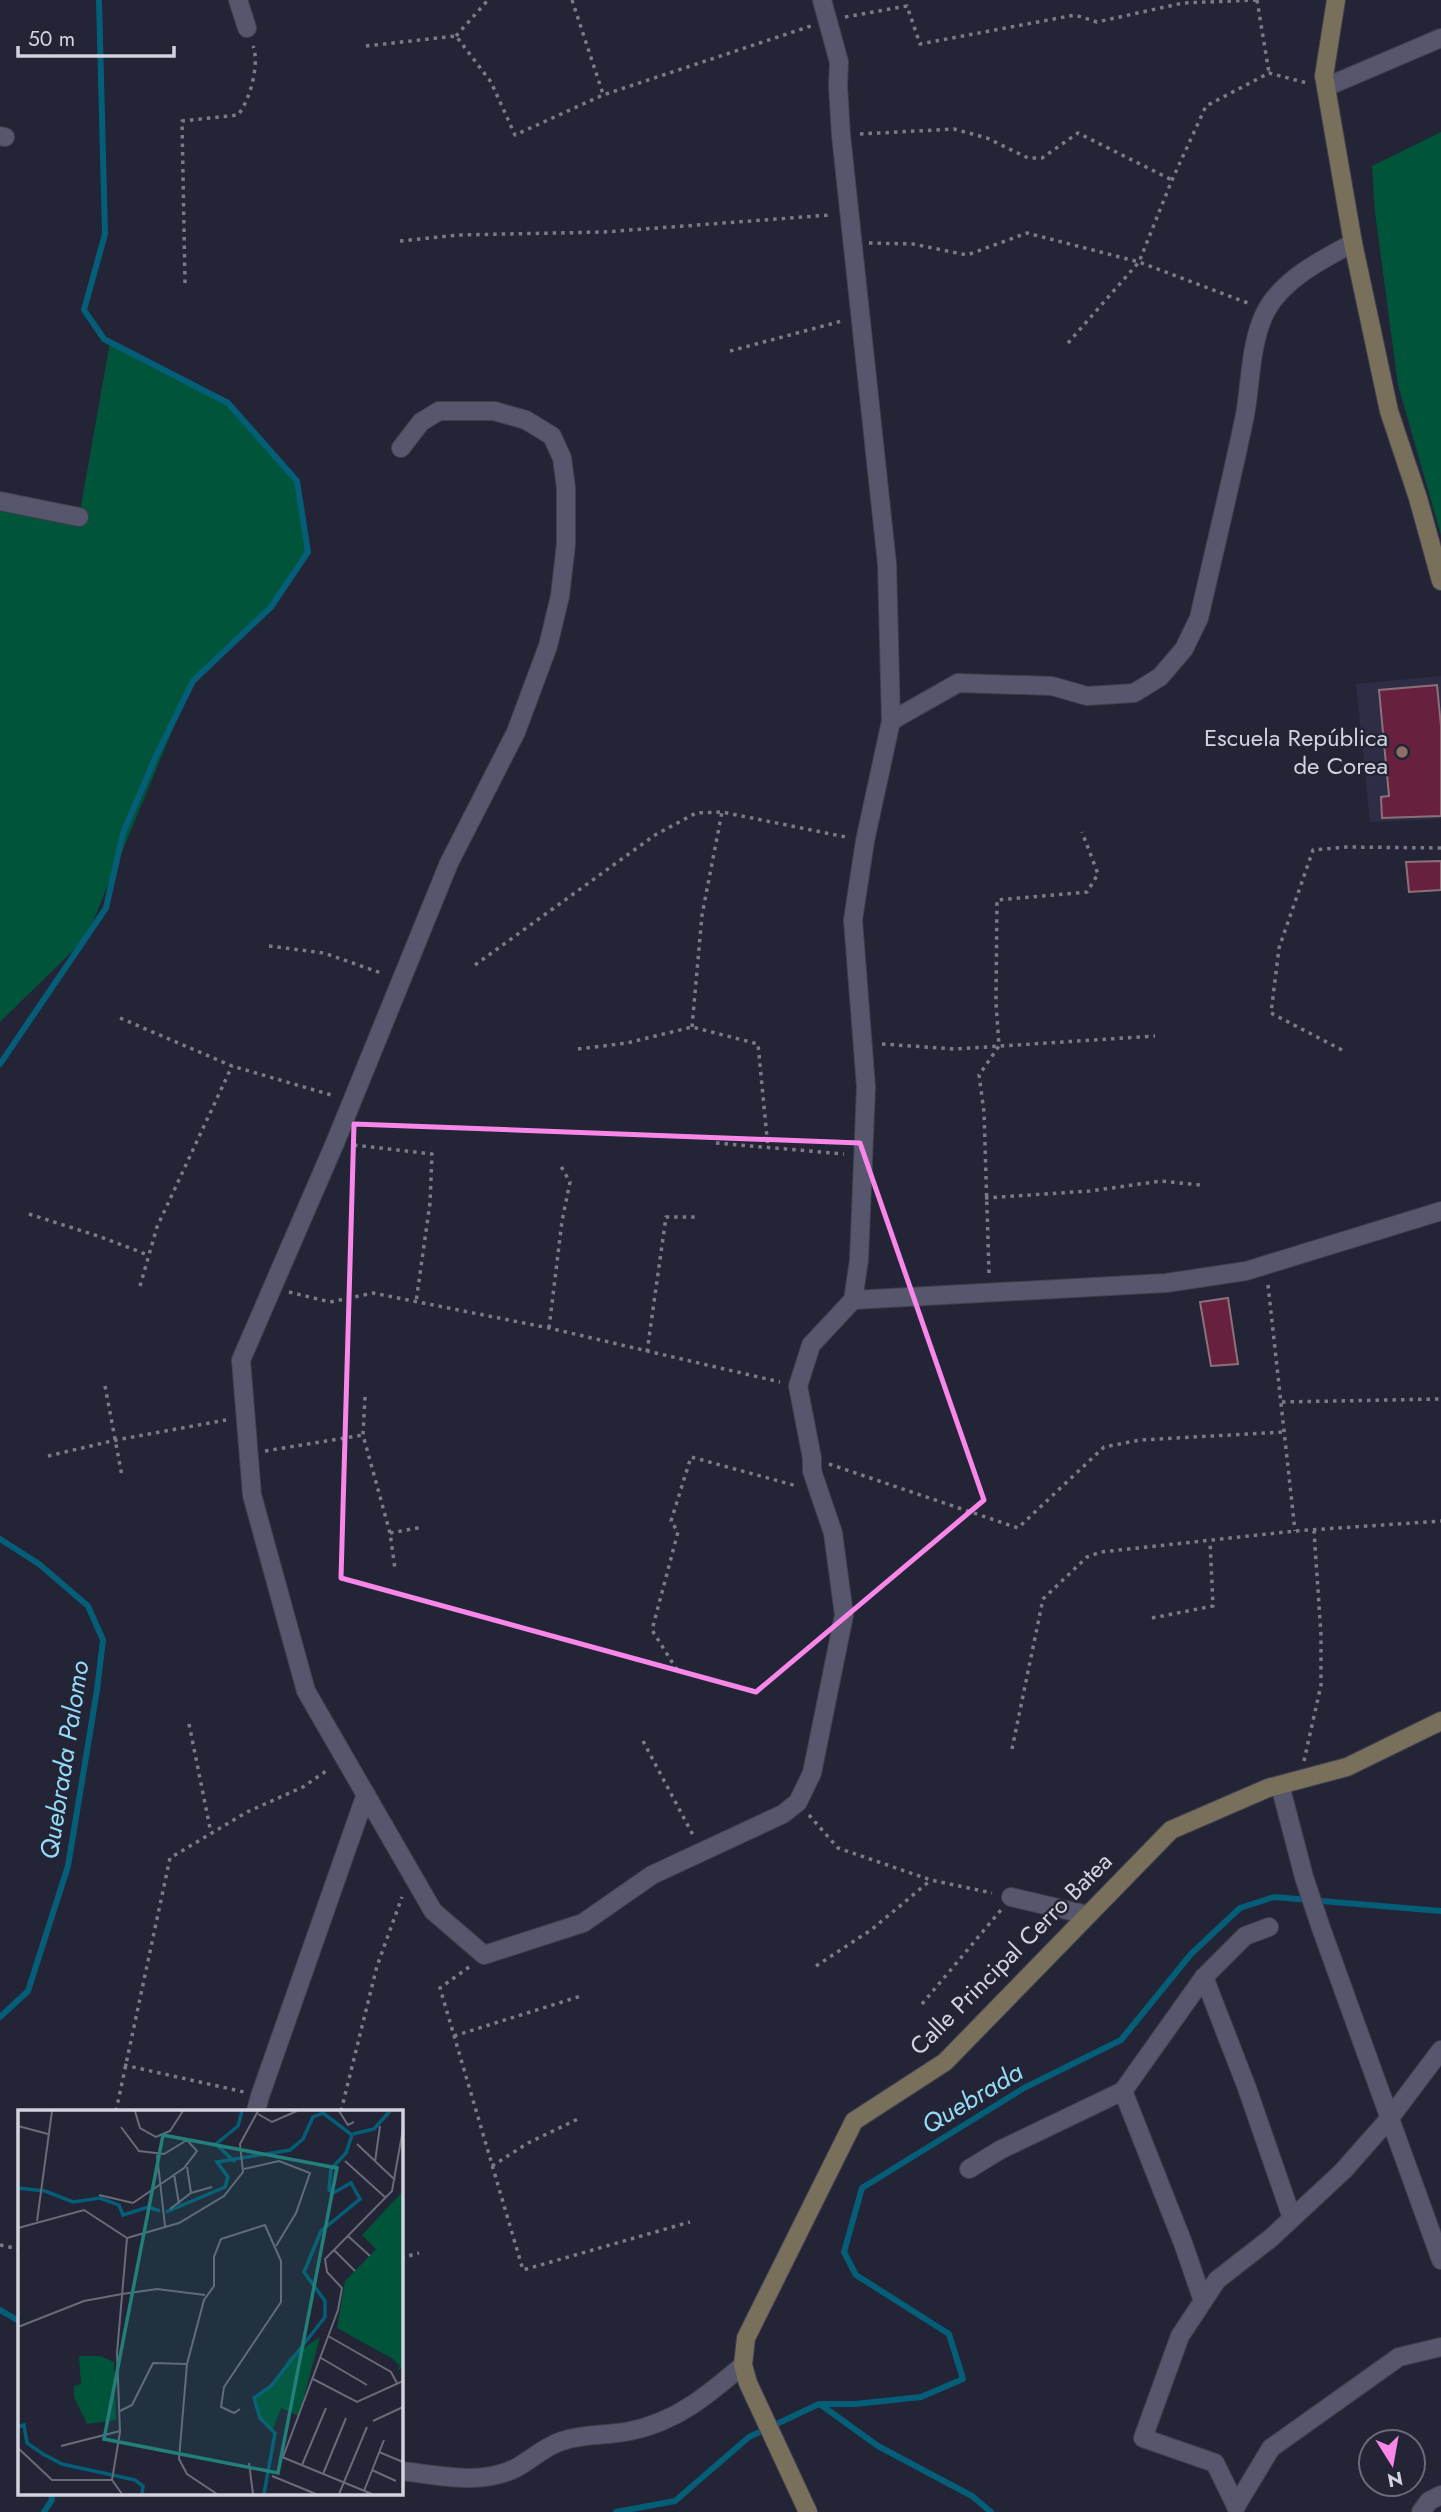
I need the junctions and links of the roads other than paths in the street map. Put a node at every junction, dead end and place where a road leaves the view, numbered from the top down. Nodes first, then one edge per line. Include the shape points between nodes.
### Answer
1 (238, 0) edge
2 (822, 0) edge
3 (1336, 0) edge
4 (247, 28) road end
5 (1441, 38) edge
6 (1326, 88) junction
7 (1353, 243) junction
8 (401, 448) dead end
9 (0, 500) edge
10 (79, 517) dead end
11 (1441, 581) edge
12 (891, 721) junction
13 (1441, 1211) edge
14 (853, 1300) junction
15 (1441, 1721) edge
16 (1280, 1785) junction
17 (366, 1794) junction
18 (1011, 1897) road end
19 (1088, 1915) junction
20 (1269, 1927) dead end
21 (1204, 1977) junction
22 (1441, 2050) edge
23 (1124, 2091) junction
24 (258, 2104) edge
25 (1389, 2119) junction
26 (969, 2169) dead end
27 (1292, 2218) junction
28 (1441, 2260) edge
29 (1203, 2301) junction
30 (1441, 2347) edge
31 (746, 2374) junction
32 (402, 2471) edge
33 (1441, 2495) edge
34 (805, 2504) edge
35 (1421, 2512) edge

1 - 4 street
2 - 12 street via 839,62 841,135 887,564
3 - 6 street
5 - 6 street
6 - 7 street
7 - 11 street via 1388,411
7 - 12 street via 1289,284 1266,310 1199,618 1184,649 1160,677 1134,693 1087,696 1052,686 958,683
8 - 17 street via 421,422 439,411 494,411 526,420 552,436 562,458 566,544 548,646 516,732 449,863 241,1360 252,1495 306,1691
9 - 10 street
12 - 14 street via 853,920 866,1087 859,1260
13 - 14 street via 1246,1271 1166,1283
14 - 17 street via 811,1345 798,1386 812,1471 833,1534 844,1615 812,1773 798,1802 783,1814 652,1875 583,1923 484,1955 433,1911
15 - 16 street, Calle Principal Cerro Batea via 1347,1767
16 - 19 street, Calle Principal Cerro Batea via 1171,1830
16 - 25 street via 1304,1877
17 - 24 street
18 - 19 street
19 - 31 street, Calle Principal Cerro Batea via 945,2062 855,2121 754,2318 746,2338
20 - 21 street via 1245,1936
21 - 23 street
21 - 27 street
22 - 25 street
23 - 26 street
23 - 29 street
25 - 27 street via 1343,2171
25 - 28 street
27 - 29 street via 1217,2280
29 - 30 street via 1180,2336 1143,2438 1215,2463 1236,2506 1271,2448 1399,2357
31 - 32 street via 669,2421 629,2432 559,2441 513,2469 475,2479
31 - 34 street
33 - 35 street

